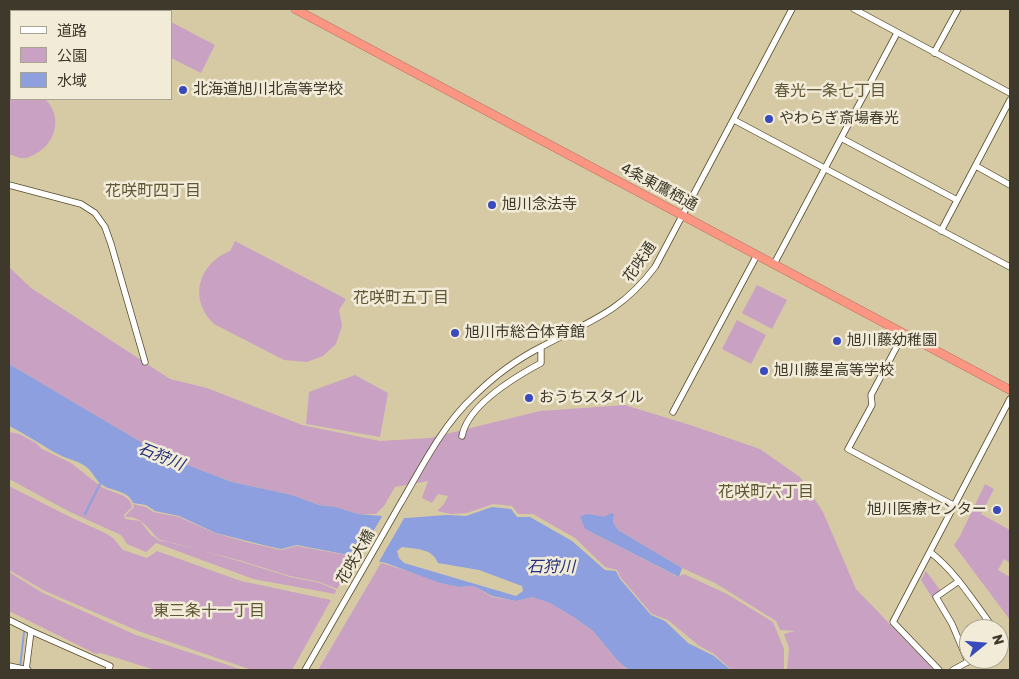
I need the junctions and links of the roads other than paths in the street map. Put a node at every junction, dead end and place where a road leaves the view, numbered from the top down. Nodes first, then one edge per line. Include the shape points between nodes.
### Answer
1 (295, 9) edge
2 (792, 9) edge
3 (854, 9) edge
4 (958, 9) edge
5 (897, 33) junction
6 (934, 53) junction
7 (1010, 93) edge
8 (1010, 100) edge
9 (734, 120) junction
10 (841, 138) junction
11 (976, 166) junction
12 (825, 168) junction
13 (9, 185) edge
14 (1010, 185) edge
15 (958, 200) junction
16 (683, 215) junction
17 (941, 231) junction
18 (757, 255) junction
19 (774, 264) junction
20 (1010, 266) edge
21 (904, 333) junction
22 (541, 347) junction
23 (145, 362) dead end
24 (1010, 390) edge
25 (1010, 399) edge
26 (673, 412) dead end
27 (462, 436) dead end
28 (428, 457) joint
29 (955, 506) junction
30 (930, 552) junction
31 (958, 581) junction
32 (986, 619) edge
33 (9, 620) edge
34 (31, 631) junction
35 (959, 638) edge
36 (9, 666) edge
37 (24, 669) edge
38 (108, 670) edge
39 (305, 670) edge
40 (939, 670) edge

1 - 16 highway, 4条東鷹栖通
2 - 9 street, 花咲通
3 - 5 street
4 - 6 street
5 - 6 street
5 - 10 street
6 - 7 street
8 - 11 street
9 - 12 street
9 - 16 street, 花咲通
10 - 12 street
10 - 15 street
11 - 14 street
11 - 15 street
12 - 17 street
12 - 19 street
13 - 23 street via 81,204 101,219
15 - 17 street
16 - 18 highway, 4条東鷹栖通
16 - 22 street, 花咲通 via 655,267 633,294 605,315
17 - 20 street
18 - 19 highway, 4条東鷹栖通
18 - 26 street
19 - 21 highway, 4条東鷹栖通
21 - 24 highway, 4条東鷹栖通
21 - 29 street via 871,395 872,405 848,450
22 - 27 street via 541,363 492,394 468,419
22 - 28 street, 花咲通 via 505,370 471,398 451,421
25 - 29 street
28 - 39 street, 花咲大橋
29 - 30 street
30 - 31 street
30 - 40 street via 894,622
31 - 32 street
31 - 35 street via 936,597
33 - 34 street
34 - 37 street
34 - 38 street via 110,666
36 - 37 street

